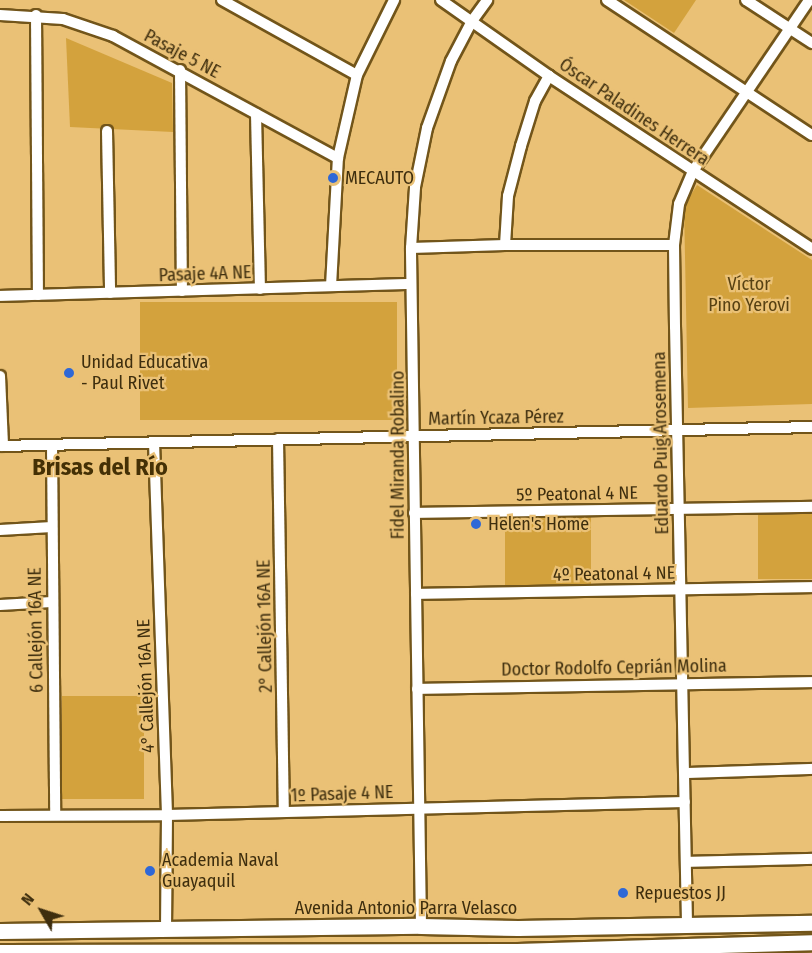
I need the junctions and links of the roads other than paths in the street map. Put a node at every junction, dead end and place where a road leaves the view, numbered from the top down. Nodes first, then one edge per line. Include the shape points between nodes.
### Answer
1 (394, 0) edge
2 (441, 0) edge
3 (487, 0) edge
4 (607, 0) edge
5 (746, 0) edge
6 (809, 0) edge
7 (227, 1) edge
8 (0, 15) edge
9 (36, 15) junction
10 (472, 21) junction
11 (790, 29) junction
12 (812, 43) edge
13 (180, 70) junction
14 (357, 75) junction
15 (549, 75) junction
16 (746, 92) junction
17 (256, 114) junction
18 (107, 131) dead end
19 (812, 135) edge
20 (338, 158) junction
21 (693, 171) junction
22 (505, 245) junction
23 (675, 245) junction
24 (411, 248) junction
25 (812, 249) edge
26 (411, 284) junction
27 (331, 286) junction
28 (260, 289) junction
29 (182, 291) junction
30 (110, 293) junction
31 (38, 295) junction
32 (0, 296) edge
33 (0, 376) edge
34 (812, 427) edge
35 (677, 430) junction
36 (413, 436) junction
37 (278, 439) junction
38 (154, 442) junction
39 (52, 445) junction
40 (1, 446) edge
41 (812, 507) edge
42 (680, 509) junction
43 (414, 513) junction
44 (52, 527) junction
45 (0, 530) edge
46 (812, 587) edge
47 (681, 589) junction
48 (416, 594) junction
49 (52, 602) junction
50 (0, 604) edge
51 (812, 682) edge
52 (684, 683) junction
53 (417, 689) junction
54 (812, 769) edge
55 (685, 773) junction
56 (685, 802) junction
57 (419, 809) junction
58 (284, 812) junction
59 (55, 815) junction
60 (167, 815) junction
61 (0, 816) edge
62 (812, 859) edge
63 (687, 862) junction
64 (687, 923) junction
65 (812, 923) edge
66 (421, 926) junction
67 (518, 928) junction
68 (166, 929) junction
69 (0, 931) edge
70 (812, 942) edge
71 (517, 951) junction
72 (0, 952) edge

1 - 14 street
2 - 10 street, Óscar Paladines Herrera
3 - 10 street, Fidel Miranda Robalino
4 - 16 street
5 - 11 street
6 - 11 street, Eduardo Puig Arosemena
7 - 14 street
8 - 9 street, Pasaje 5 NE
9 - 13 street, Pasaje 5 NE via 63,19 113,36
9 - 31 street
10 - 15 street, Óscar Paladines Herrera
10 - 24 street, Fidel Miranda Robalino via 451,61 427,128 415,187
11 - 12 street
11 - 16 street, Eduardo Puig Arosemena
13 - 17 street, Pasaje 5 NE
13 - 29 street
14 - 20 street
15 - 21 street, Óscar Paladines Herrera
15 - 22 street via 535,101 508,196
16 - 19 street
16 - 21 street, Eduardo Puig Arosemena
17 - 20 street, Pasaje 5 NE
17 - 28 street
18 - 30 street
20 - 27 street
21 - 23 street, Eduardo Puig Arosemena via 679,204
21 - 25 street, Óscar Paladines Herrera
22 - 23 street
22 - 24 street
23 - 35 street, Eduardo Puig Arosemena
24 - 26 street, Fidel Miranda Robalino
26 - 27 street, Pasaje 4A NE
26 - 36 street, Fidel Miranda Robalino
27 - 28 street, Pasaje 4A NE
28 - 29 street, Pasaje 4A NE
29 - 30 street, Pasaje 4A NE
30 - 31 street, Pasaje 4A NE
31 - 32 street, Pasaje 4A NE
33 - 40 street
34 - 35 street, Martín Ycaza Pérez
35 - 36 street, Martín Ycaza Pérez
35 - 42 street, Eduardo Puig Arosemena
36 - 37 street, Martín Ycaza Pérez
36 - 43 street, Fidel Miranda Robalino
37 - 38 street, Martín Ycaza Pérez
37 - 58 street, 2° Callejón 16A NE
38 - 39 street, Martín Ycaza Pérez
38 - 60 street, 4° Callejón 16A NE
39 - 40 street, Martín Ycaza Pérez
39 - 44 street, 6 Callejón 16A NE
41 - 42 street, 5º Peatonal 4 NE
42 - 43 street, 5º Peatonal 4 NE
42 - 47 street, Eduardo Puig Arosemena
43 - 48 street, Fidel Miranda Robalino
44 - 45 street
44 - 49 street, 6 Callejón 16A NE
46 - 47 street, 4º Peatonal 4 NE
47 - 48 street, 4º Peatonal 4 NE
47 - 52 street, Eduardo Puig Arosemena
48 - 53 street, Fidel Miranda Robalino
49 - 50 street
49 - 59 street, 6 Callejón 16A NE
51 - 52 street, Doctor Rodolfo Ceprián Molina
52 - 53 street, Doctor Rodolfo Ceprián Molina
52 - 55 street, Eduardo Puig Arosemena
53 - 57 street, Fidel Miranda Robalino
54 - 55 street
55 - 56 street, Eduardo Puig Arosemena
56 - 57 street, 1º Pasaje 4 NE
56 - 63 street, Eduardo Puig Arosemena
57 - 58 street, 1º Pasaje 4 NE
57 - 66 street, Fidel Miranda Robalino
58 - 60 street, 1º Pasaje 4 NE
59 - 60 street, 1º Pasaje 4 NE
59 - 61 street, 1º Pasaje 4 NE
60 - 68 street, 4° Callejón 16A NE
62 - 63 street
63 - 64 street, Eduardo Puig Arosemena
64 - 65 main road, Avenida Antonio Parra Velasco
64 - 67 main road, Avenida Antonio Parra Velasco
66 - 67 main road, Avenida Antonio Parra Velasco
66 - 68 main road, Avenida Antonio Parra Velasco
67 - 71 main road
68 - 69 main road, Avenida Antonio Parra Velasco
70 - 71 main road
71 - 72 main road

